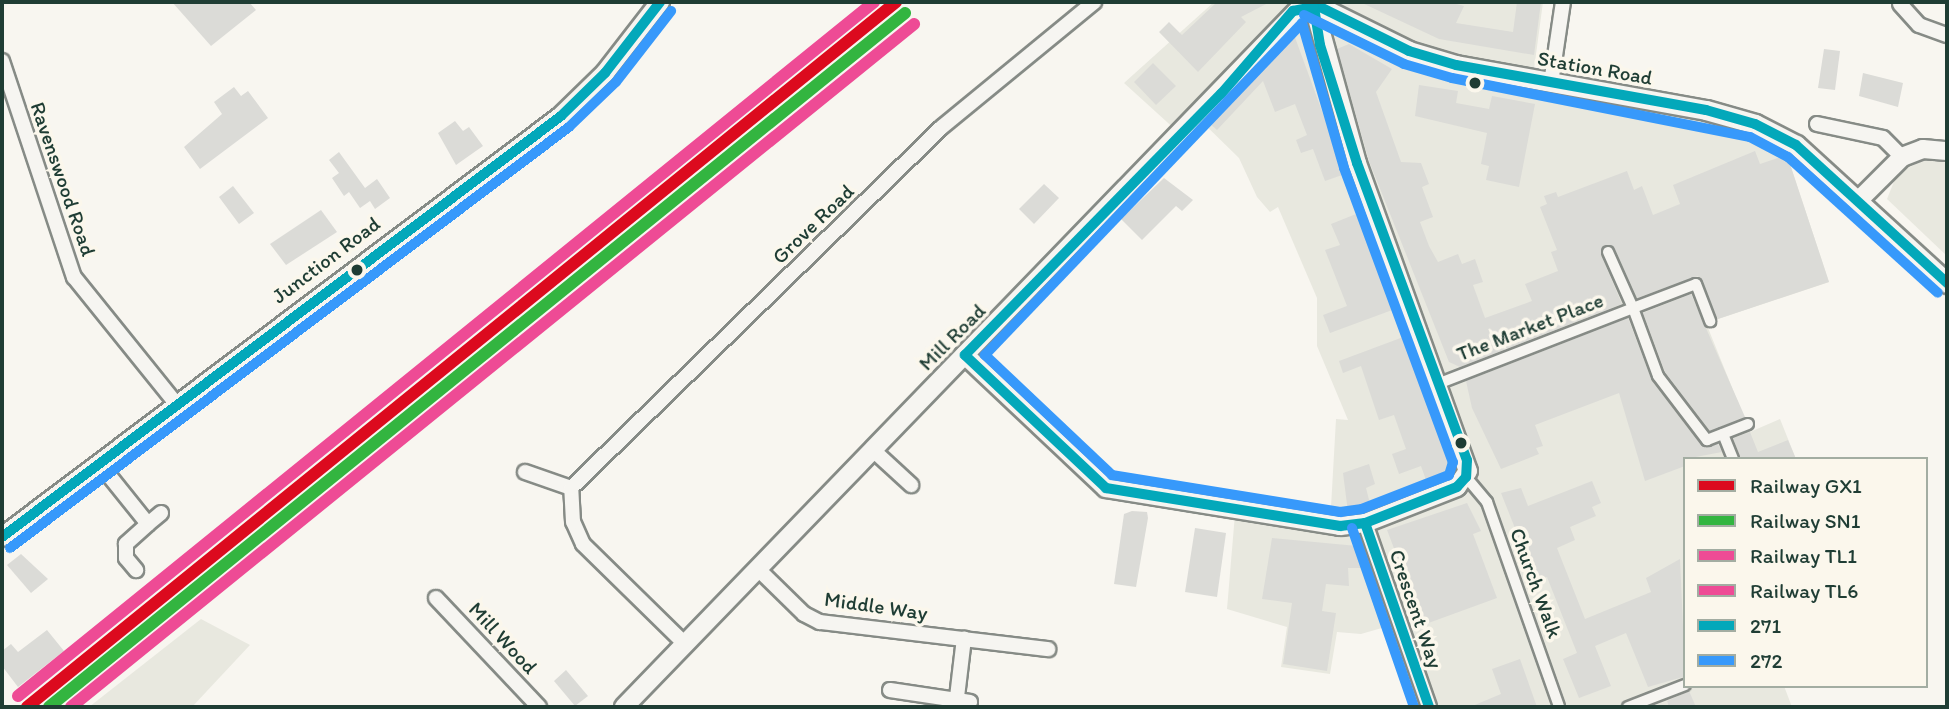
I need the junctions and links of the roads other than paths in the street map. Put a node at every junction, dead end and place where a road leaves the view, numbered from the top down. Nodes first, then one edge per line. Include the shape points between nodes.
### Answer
1 (660, 2) edge
2 (1094, 2) edge
3 (1563, 2) edge
4 (1312, 4) edge
5 (1900, 4) dead end
6 (1947, 35) edge
7 (2, 61) edge
8 (1551, 83) junction
9 (1817, 124) dead end
10 (1947, 150) edge
11 (1902, 157) junction
12 (1860, 199) junction
13 (1608, 252) dead end
14 (1947, 283) edge
15 (1633, 308) junction
16 (1710, 321) dead end
17 (965, 355) junction
18 (1440, 383) junction
19 (175, 402) junction
20 (1748, 424) dead end
21 (1723, 434) junction
22 (873, 450) junction
23 (1732, 457) edge
24 (99, 463) junction
25 (525, 472) dead end
26 (1466, 477) junction
27 (911, 485) dead end
28 (571, 488) junction
29 (161, 513) dead end
30 (1365, 523) junction
31 (148, 524) junction
32 (2, 537) edge
33 (758, 569) junction
34 (136, 570) dead end
35 (436, 598) dead end
36 (964, 638) junction
37 (683, 642) junction
38 (1048, 649) dead end
39 (1683, 686) edge
40 (890, 690) dead end
41 (1427, 702) edge
42 (538, 707) edge
43 (624, 707) edge
44 (1559, 707) edge
45 (1628, 707) edge

1 - 19 street, Junction Road via 605,73 561,116
2 - 28 street, Grove Road via 942,127
3 - 8 street
4 - 8 main road, Station Road via 1409,51
4 - 17 street, Mill Road via 1293,11 1221,94
4 - 18 street via 1357,163
5 - 6 street via 1919,25
7 - 19 street, Ravenswood Road via 74,277
8 - 12 main road, Station Road via 1755,124 1796,145
9 - 11 street via 1883,138
10 - 11 street via 1923,149
11 - 12 street
12 - 14 main road, Station Road
13 - 15 street
15 - 16 street, The Market Place via 1696,284
15 - 18 street, The Market Place
15 - 21 street, The Market Place via 1658,376 1707,440
17 - 22 street, Mill Road
17 - 30 street via 1106,488 1340,526
18 - 26 street via 1467,460
19 - 24 street, Junction Road
20 - 21 street
21 - 23 street
22 - 27 street
22 - 33 street, Mill Road
24 - 31 street
24 - 32 street, Junction Road
25 - 28 street
26 - 30 street via 1457,487
26 - 44 street, Church Walk via 1487,502
28 - 37 street via 572,522 583,544
29 - 31 street
30 - 41 street, Crescent Way
31 - 34 street via 126,544 126,558
33 - 36 street, Middle Way via 804,614 820,622
33 - 37 street, Mill Road
35 - 42 street, Mill Wood
36 - 38 street, Middle Way
36 - 40 street via 963,699
37 - 43 street, Mill Road
39 - 45 street

